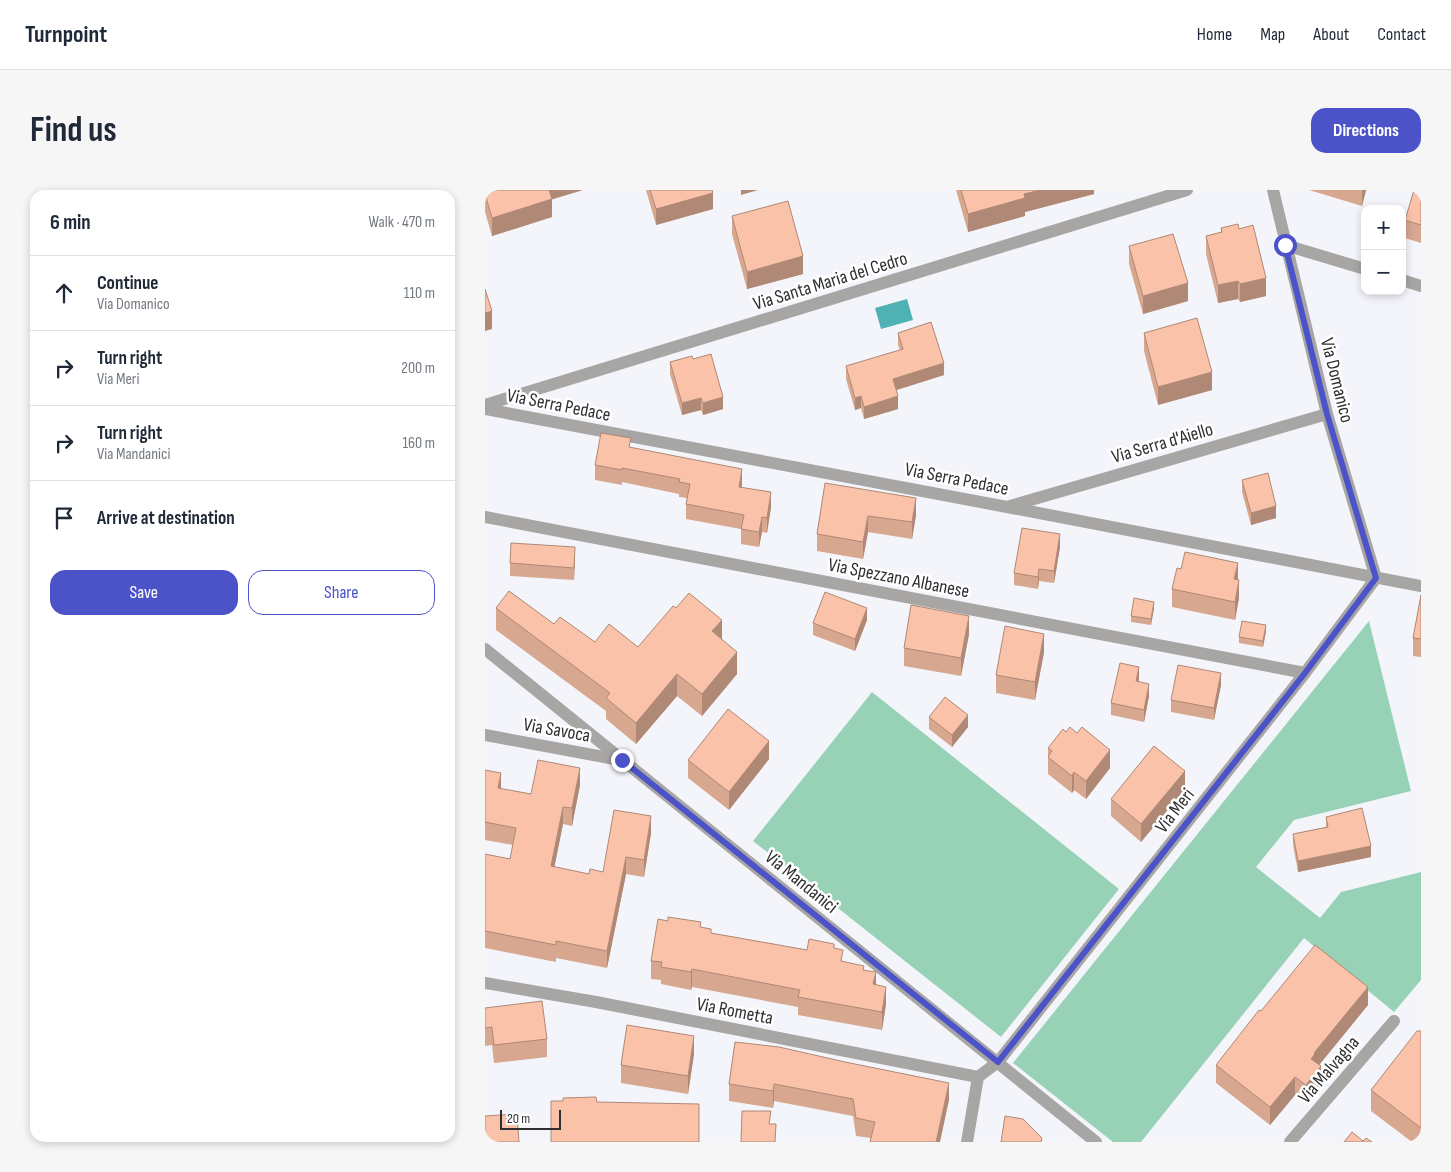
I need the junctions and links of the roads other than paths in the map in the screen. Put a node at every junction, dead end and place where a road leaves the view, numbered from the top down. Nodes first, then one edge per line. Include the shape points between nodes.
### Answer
1 (1187, 190) edge
2 (1273, 190) edge
3 (1285, 245) junction
4 (1361, 268) edge
5 (1406, 281) edge
6 (1421, 286) edge
7 (485, 407) edge
8 (1327, 414) junction
9 (1007, 506) junction
10 (485, 517) edge
11 (1376, 578) junction
12 (1421, 586) edge
13 (485, 649) edge
14 (1305, 673) junction
15 (485, 734) edge
16 (622, 760) junction
17 (485, 982) edge
18 (1394, 1021) dead end
19 (998, 1062) junction
20 (978, 1077) junction
21 (967, 1142) edge
22 (1096, 1142) edge
23 (1290, 1142) edge

1 - 7 street, Via Santa Maria del Cedro
2 - 3 street, Via Domanico
3 - 4 street
3 - 8 street, Via Domanico
5 - 6 street
7 - 9 street, Via Serra Pedace
8 - 9 street, Via Serra d'Aiello
8 - 11 street, Via Domanico
9 - 11 street, Via Serra Pedace
10 - 14 street, Via Spezzano Albanese
11 - 12 street, Via Serra Pedace
11 - 14 street, Via Meri
13 - 16 street, Via Mandanici
14 - 19 street, Via Meri
15 - 16 street, Via Savoca
16 - 19 street, Via Mandanici
17 - 20 street, Via Rometta
18 - 23 street, Via Malvagna
19 - 20 street, Via Meri
19 - 22 street, Via Mandanici
20 - 21 street

